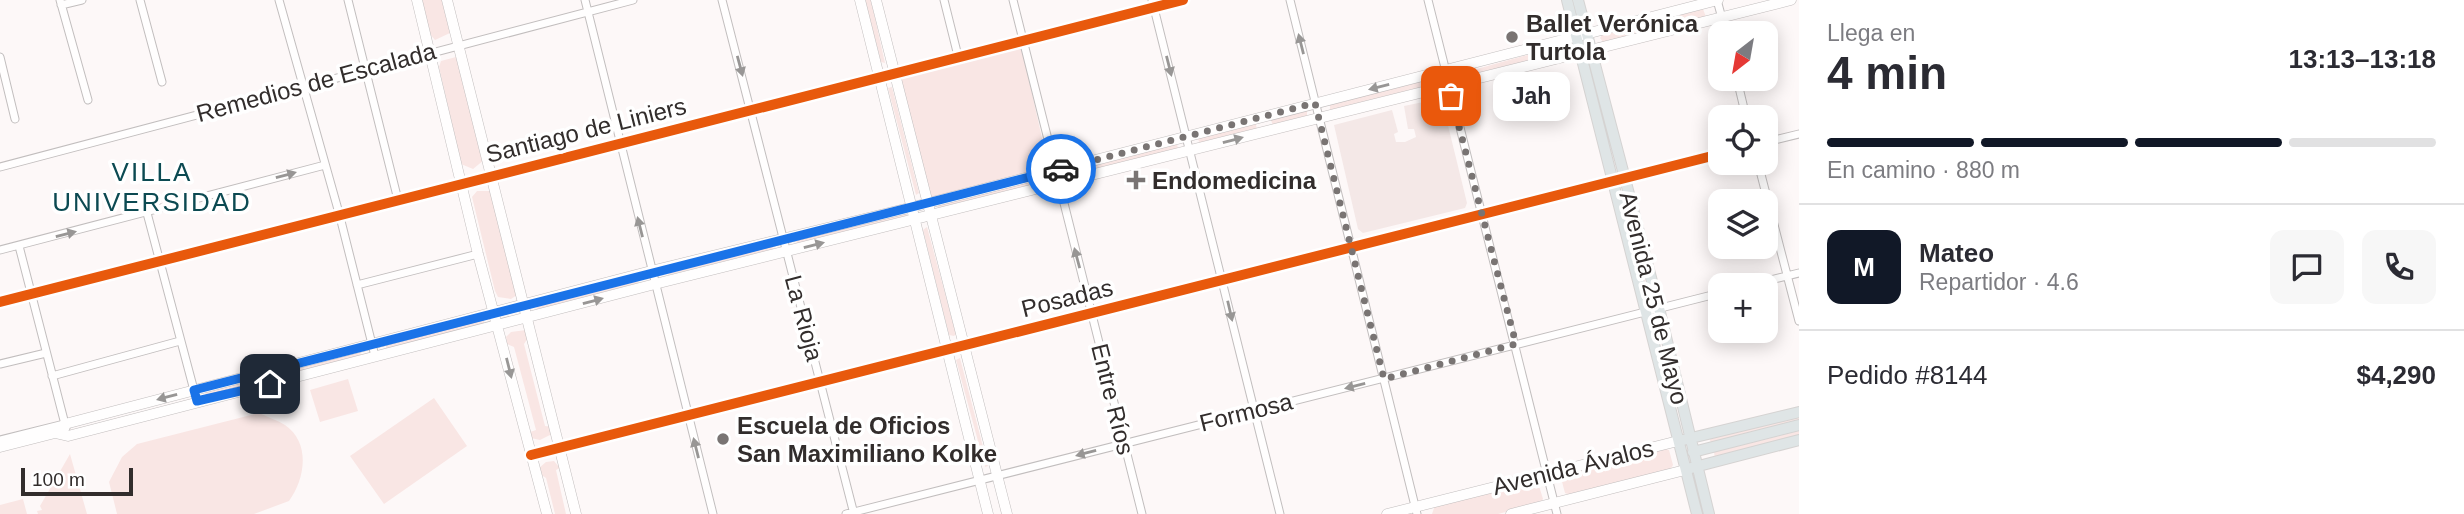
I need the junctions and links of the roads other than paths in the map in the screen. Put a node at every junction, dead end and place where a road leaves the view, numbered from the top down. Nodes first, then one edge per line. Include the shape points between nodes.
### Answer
1 (82, 0) edge
2 (140, 0) edge
3 (279, 0) edge
4 (348, 0) edge
5 (417, 0) edge
6 (447, 0) edge
7 (585, 0) edge
8 (633, 0) edge
9 (722, 0) edge
10 (860, 0) edge
11 (876, 0) edge
12 (944, 0) edge
13 (1013, 0) edge
14 (1183, 0) edge
15 (1290, 0) edge
16 (1428, 0) edge
17 (1567, 0) edge
18 (1578, 0) edge
19 (1718, 0) edge
20 (1791, 0) edge
21 (60, 3) edge
22 (1153, 3) edge
23 (588, 12) junction
24 (1721, 17) junction
25 (1722, 21) edge
26 (1582, 36) junction
27 (1023, 39) junction
28 (458, 44) junction
29 (1586, 51) junction
30 (430, 52) junction
31 (958, 56) junction
32 (0, 57) edge
33 (365, 69) junction
34 (1446, 71) junction
35 (894, 73) junction
36 (878, 76) junction
37 (162, 82) dead end
38 (1448, 84) junction
39 (302, 87) junction
40 (88, 100) dead end
41 (1315, 103) junction
42 (752, 110) junction
43 (1320, 116) junction
44 (15, 119) dead end
45 (1799, 134) edge
46 (1186, 136) junction
47 (1778, 139) edge
48 (620, 143) junction
49 (1189, 151) junction
50 (1708, 157) edge
51 (325, 165) junction
52 (0, 167) edge
53 (1053, 170) junction
54 (492, 175) junction
55 (1761, 175) edge
56 (1624, 178) junction
57 (1612, 181) junction
58 (1056, 183) junction
59 (461, 184) junction
60 (398, 200) junction
61 (926, 203) junction
62 (913, 207) junction
63 (148, 213) junction
64 (1482, 213) junction
65 (340, 214) junction
66 (929, 216) junction
67 (916, 220) junction
68 (782, 238) junction
69 (19, 246) junction
70 (1351, 248) junction
71 (0, 250) edge
72 (786, 253) junction
73 (478, 254) junction
74 (160, 262) junction
75 (651, 271) junction
76 (1799, 273) edge
77 (1788, 276) junction
78 (1778, 278) edge
79 (1223, 279) junction
80 (655, 284) junction
81 (357, 285) junction
82 (32, 294) junction
83 (1708, 296) edge
84 (0, 302) edge
85 (525, 304) junction
86 (1659, 308) junction
87 (494, 312) junction
88 (1646, 312) junction
89 (1092, 315) junction
90 (528, 319) junction
91 (1799, 321) edge
92 (498, 325) junction
93 (180, 341) junction
94 (371, 344) junction
95 (962, 344) junction
96 (1516, 344) junction
97 (947, 348) junction
98 (46, 353) junction
99 (375, 356) junction
100 (0, 364) edge
101 (52, 376) junction
102 (1384, 379) junction
103 (820, 381) junction
104 (194, 390) junction
105 (197, 401) junction
106 (1254, 410) junction
107 (1799, 412) edge
108 (688, 415) junction
109 (65, 424) junction
110 (1799, 425) edge
111 (55, 433) junction
112 (68, 436) junction
113 (1690, 438) junction
114 (0, 440) edge
115 (1799, 440) edge
116 (1678, 441) junction
117 (1125, 443) junction
118 (0, 447) edge
119 (561, 447) junction
120 (1693, 452) junction
121 (531, 455) junction
122 (1691, 468) junction
123 (1547, 475) junction
124 (998, 476) junction
125 (979, 481) junction
126 (1554, 503) junction
127 (1416, 510) edge
128 (851, 513) edge
129 (547, 514) edge
130 (576, 514) edge
131 (713, 514) edge
132 (988, 514) edge
133 (1007, 514) edge
134 (1142, 514) edge
135 (1280, 514) edge
136 (1387, 514) edge
137 (1511, 514) edge
138 (1557, 514) edge
139 (1697, 514) edge
140 (1709, 514) edge

1 - 21 street
2 - 37 street
3 - 39 street
4 - 33 street
5 - 30 main road
6 - 28 main road
7 - 23 street
8 - 23 street, Remedios de Escalada
9 -> 42 street, La Rioja
10 - 36 main road
11 - 35 main road
12 - 31 street
13 - 27 street, Entre Ríos
14 - 22 street, Santiago de Liniers
41 -> 15 street
16 - 34 street
17 - 26 main road, Avenida 25 de Mayo
18 - 26 main road, Avenida 25 de Mayo
19 - 24 street
19 - 26 main road
20 - 24 main road
21 - 40 street
22 - 27 street, Santiago de Liniers
22 -> 46 street
23 - 28 street, Remedios de Escalada
23 - 48 street
24 - 25 street
24 - 29 main road
26 - 29 main road, Avenida 25 de Mayo
26 - 34 main road
27 - 31 street, Santiago de Liniers
27 - 53 street, Entre Ríos
28 - 30 street, Remedios de Escalada
28 - 54 main road
29 - 38 main road
29 - 56 main road, Avenida 25 de Mayo
29 - 57 main road, Avenida 25 de Mayo
30 - 33 street, Remedios de Escalada
30 - 59 main road
31 - 35 street, Santiago de Liniers
32 - 44 street
33 - 39 street, Remedios de Escalada
33 - 60 street
34 - 38 street
34 -> 41 main road
35 - 36 street, Santiago de Liniers
35 - 61 main road
36 - 42 street, Santiago de Liniers
36 - 62 main road
38 - 43 main road
38 - 64 street
39 - 51 street
39 - 52 street, Remedios de Escalada
41 - 43 street
41 - 46 main road
42 - 48 street, Santiago de Liniers
42 - 68 street, La Rioja
49 -> 43 main road
43 - 70 street
45 - 47 street
46 - 49 street
46 - 53 main road
48 - 54 street, Santiago de Liniers
75 -> 48 street
49 - 58 main road
49 - 79 street
50 - 56 street, Posadas
63 -> 51 street
51 - 65 street
53 - 58 street, Entre Ríos
53 - 61 main road
54 - 59 street, Santiago de Liniers
54 - 85 main road
55 - 77 street
56 - 57 street, Posadas
56 - 86 main road, Avenida 25 de Mayo
57 - 64 street, Posadas
57 - 88 main road, Avenida 25 de Mayo
58 - 66 main road
89 -> 58 street, Entre Ríos
59 - 60 street, Santiago de Liniers
59 - 73 main road
60 - 65 street, Santiago de Liniers
61 - 62 main road
61 - 66 main road
62 - 67 main road
62 - 68 main road
69 -> 63 street
63 - 74 street
64 - 70 street, Posadas
64 - 96 street
65 - 74 street, Santiago de Liniers
65 - 81 street
66 - 67 main road
66 - 95 main road
72 -> 67 main road
67 - 97 main road
68 - 72 street, La Rioja
68 - 75 main road
69 - 71 street
69 - 82 street
70 - 79 street, Posadas
70 - 102 street
72 - 80 main road
72 - 103 street, La Rioja
73 - 81 street
73 - 87 main road
74 - 82 street, Santiago de Liniers
74 - 93 street
75 - 80 street
75 - 85 main road
76 - 77 street
77 - 78 street
77 - 91 street
79 - 89 street, Posadas
79 -> 106 street
90 -> 80 main road
80 - 108 street
81 - 94 street
82 - 84 street, Santiago de Liniers
82 - 98 street
83 - 86 street, Formosa
85 - 87 main road
85 - 90 main road
86 - 88 street, Formosa
86 - 113 main road, Avenida 25 de Mayo
87 - 92 main road
87 - 94 main road
88 - 96 street, Formosa
88 - 116 main road, Avenida 25 de Mayo
89 - 95 street, Posadas
89 - 117 street, Entre Ríos
90 - 92 main road
90 - 119 main road
92 - 99 main road
92 -> 121 main road
93 - 101 street
93 - 104 street
94 - 99 street
94 - 104 main road
95 - 97 street, Posadas
95 - 124 main road
96 - 102 street, Formosa
96 - 123 street
97 - 103 street, Posadas
97 - 125 main road
98 - 100 street
98 - 101 street
99 - 105 main road
101 - 109 street
102 -> 106 street, Formosa
102 - 127 street
103 - 108 street, Posadas
103 - 128 street, La Rioja
104 - 105 street
104 -> 109 main road
105 - 112 main road
106 - 117 street, Formosa
106 - 135 street
107 - 113 main road
108 - 119 street, Posadas
131 -> 108 street
109 - 111 main road
109 - 112 street
109 - 114 street
110 - 120 main road
111 - 112 main road
111 - 118 main road
113 - 116 main road
113 - 120 main road, Avenida 25 de Mayo
115 - 122 main road
116 - 122 main road, Avenida 25 de Mayo
116 - 123 main road, Avenida Ávalos
117 -> 124 street, Formosa
117 - 134 street, Entre Ríos
119 - 121 street, Posadas
119 - 130 main road
120 - 122 main road, Avenida 25 de Mayo
121 - 129 main road
122 - 126 main road, Avenida Ávalos
122 - 139 main road, Avenida 25 de Mayo
122 - 140 main road, Avenida 25 de Mayo
123 - 126 street
123 - 127 main road, Avenida Ávalos
124 - 125 street, Formosa
124 - 133 main road
125 - 128 street, Formosa
125 - 132 main road
126 - 137 main road, Avenida Ávalos
126 - 138 street
127 - 136 main road, Avenida Ávalos

